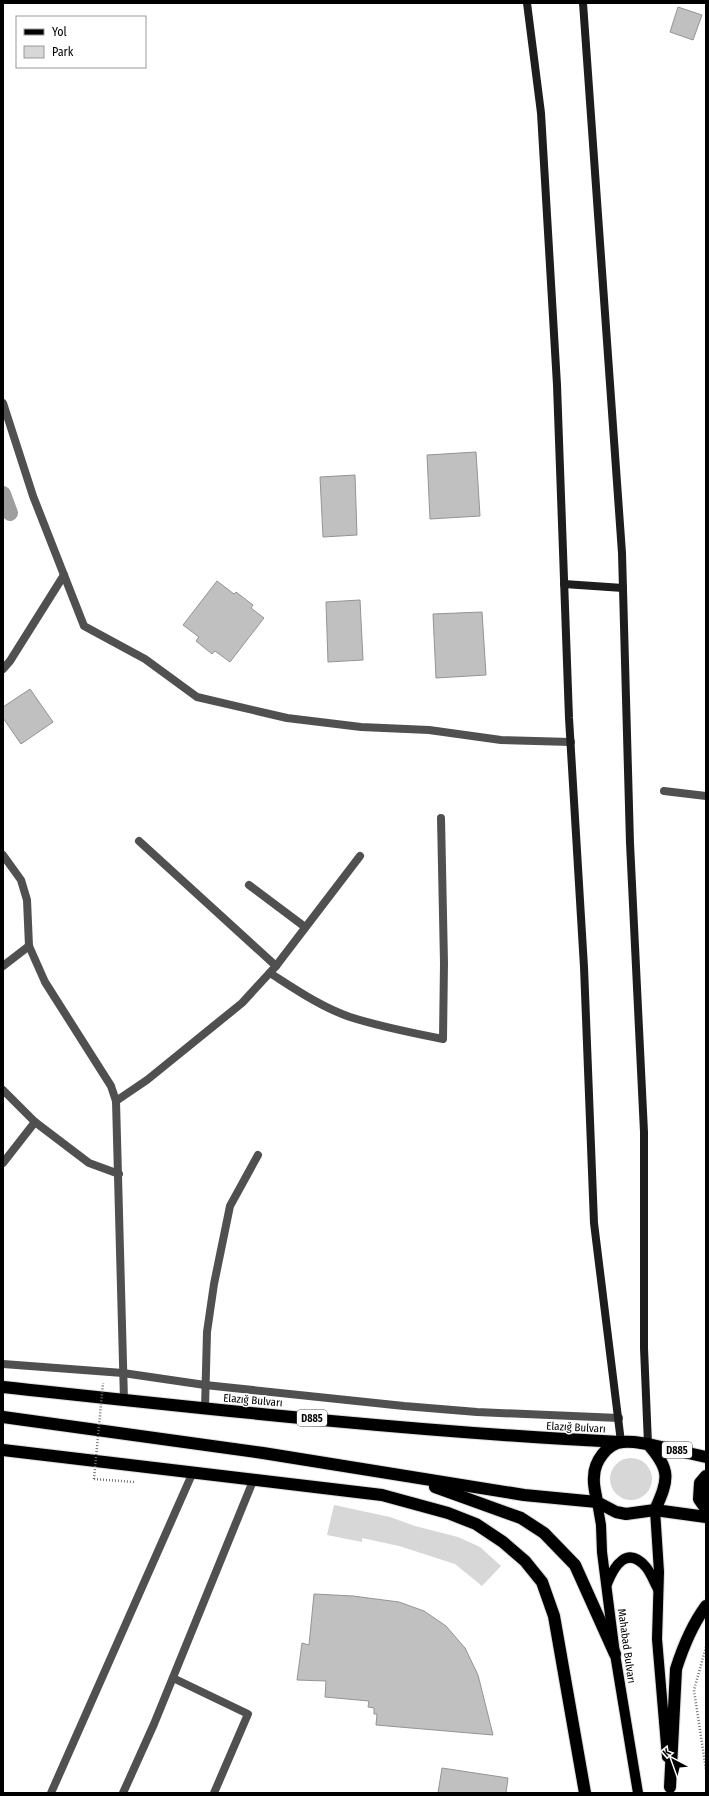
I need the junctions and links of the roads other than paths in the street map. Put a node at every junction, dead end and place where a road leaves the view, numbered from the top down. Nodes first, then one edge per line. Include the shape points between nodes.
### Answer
1 (527, 3) edge
2 (583, 3) edge
3 (3, 403) edge
4 (64, 575) junction
5 (564, 584) junction
6 (623, 588) junction
7 (3, 669) edge
8 (571, 742) junction
9 (664, 791) dead end
10 (706, 796) edge
11 (441, 818) dead end
12 (139, 841) dead end
13 (3, 855) edge
14 (360, 856) dead end
15 (250, 886) dead end
16 (305, 927) junction
17 (29, 946) junction
18 (3, 966) edge
19 (276, 966) junction
20 (270, 973) junction
21 (3, 1090) edge
22 (116, 1101) junction
23 (35, 1122) junction
24 (258, 1155) dead end
25 (3, 1163) edge
26 (119, 1174) junction
27 (3, 1364) edge
28 (123, 1373) junction
29 (205, 1385) junction
30 (3, 1387) edge
31 (124, 1400) junction
32 (205, 1408) junction
33 (3, 1417) edge
34 (619, 1418) junction
35 (622, 1442) junction
36 (648, 1444) junction
37 (3, 1450) edge
38 (706, 1457) edge
39 (193, 1472) junction
40 (406, 1476) junction
41 (706, 1476) edge
42 (253, 1481) junction
43 (597, 1502) junction
44 (706, 1509) edge
45 (655, 1510) junction
46 (706, 1517) edge
47 (606, 1586) junction
48 (659, 1591) junction
49 (706, 1606) edge
50 (615, 1654) junction
51 (173, 1678) junction
52 (670, 1791) edge
53 (51, 1793) edge
54 (123, 1793) edge
55 (214, 1793) edge
56 (585, 1793) edge
57 (638, 1793) edge

1 - 5 main road via 541,113 557,385
2 - 6 main road
3 - 4 street via 33,496
4 - 7 street
4 - 8 street via 84,626 145,659 197,697 287,718 361,727 429,730 501,740
5 - 6 main road
5 - 8 main road
6 - 36 main road via 630,843 644,1132 644,1348
8 - 34 main road via 584,966 594,1223
9 - 10 street
11 - 20 street via 443,1039 399,1031 349,1016 306,996
12 - 19 street
13 - 17 street via 22,880 27,900
14 - 16 street
15 - 16 street
16 - 19 street
17 - 18 street
17 - 22 street via 45,982 111,1086
19 - 20 street
20 - 22 street via 242,1003 148,1080
21 - 23 street
22 - 26 street
23 - 25 street
23 - 26 street via 89,1163
24 - 29 street via 230,1206 207,1332
26 - 28 street
27 - 28 street
28 - 29 street
28 - 31 street
29 - 32 street
29 - 34 street via 477,1412
30 - 31 highway, Elazığ Bulvarı / D885
31 - 32 highway, Elazığ Bulvarı / D885
32 - 35 highway, Elazığ Bulvarı / D885 via 523,1437
33 - 40 highway via 263,1453
34 - 35 main road
35 - 36 highway
35 - 43 highway via 605,1452 595,1467
36 - 38 highway, D885
36 - 45 highway via 660,1457 666,1477 665,1487
37 - 39 highway
39 - 42 highway
39 - 53 street
40 - 43 highway via 524,1495
40 - 50 highway via 521,1518 544,1533 575,1565
41 - 44 highway via 700,1483 699,1499
42 - 51 street
42 - 56 highway via 382,1495 448,1513 476,1524 525,1561 542,1582 554,1616
43 - 45 highway via 626,1514
43 - 47 main road, Mahabad Bulvarı
45 - 46 highway
45 - 48 main road
47 - 48 main road via 620,1561 630,1558 639,1560 647,1567
47 - 50 main road, Mahabad Bulvarı
48 - 52 main road via 657,1639
49 - 52 highway via 696,1618 676,1669
50 - 57 main road, Mahabad Bulvarı
51 - 54 street
51 - 55 street via 248,1714

